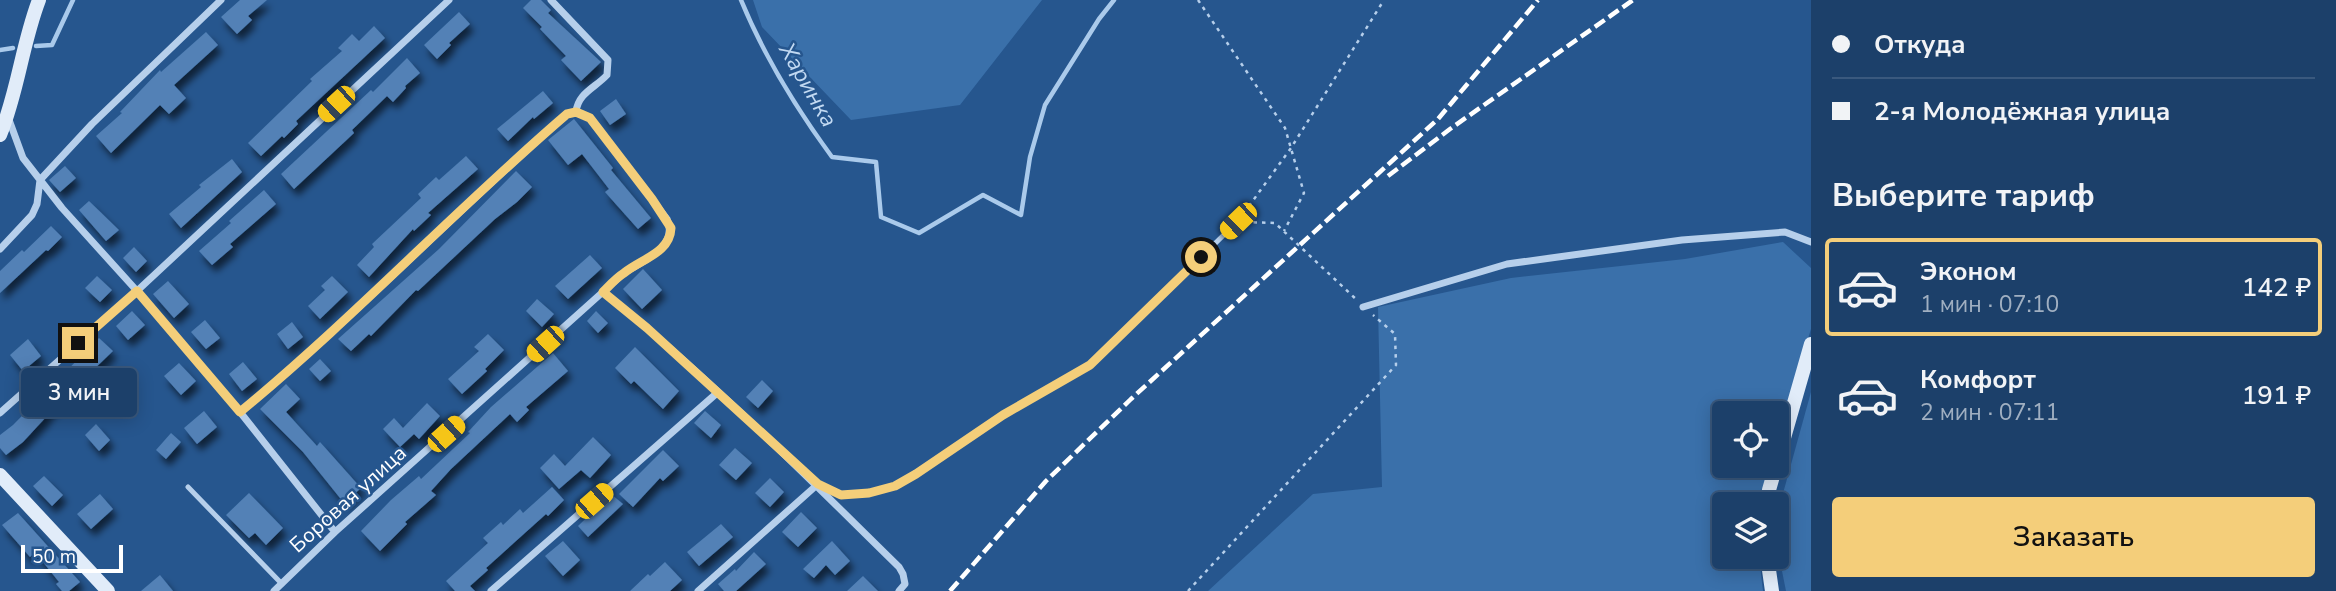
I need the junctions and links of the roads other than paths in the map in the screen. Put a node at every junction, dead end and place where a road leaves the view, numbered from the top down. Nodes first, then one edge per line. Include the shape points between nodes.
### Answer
1 (39, 0) edge
2 (221, 0) edge
3 (449, 0) edge
4 (551, 0) edge
5 (576, 112) junction
6 (8, 116) junction
7 (0, 135) edge
8 (40, 180) junction
9 (1238, 221) road end
10 (1811, 242) edge
11 (0, 249) edge
12 (137, 291) junction
13 (603, 292) junction
14 (1363, 307) road end
15 (1811, 344) edge
16 (717, 393) junction
17 (240, 412) junction
18 (0, 413) edge
19 (0, 475) edge
20 (818, 484) junction
21 (188, 487) dead end
22 (1769, 492) edge
23 (335, 532) junction
24 (1769, 569) edge
25 (282, 584) junction
26 (108, 591) edge
27 (274, 591) edge
28 (491, 591) edge
29 (698, 591) edge
30 (899, 591) edge
31 (1772, 591) edge

1 - 6 street
2 - 8 street
3 - 12 street
4 - 5 street via 608,60 607,75 582,96
5 - 13 street, Боровая улица via 590,118 671,228 659,251 624,272
5 - 17 street via 567,114 517,157 302,360
6 - 7 street
6 - 8 street via 23,158
8 - 11 street via 32,215
8 - 12 street
9 - 20 lane via 1090,365 895,486 841,495
10 - 14 street via 1785,232 1682,240 1507,264
12 - 17 street
12 - 18 street
13 - 16 street
13 - 23 street, Боровая улица
15 - 22 street
16 - 20 street
16 - 28 street
17 - 23 street
19 - 26 street
20 - 29 street
20 - 30 street via 899,567 905,584
21 - 25 lane
23 - 25 street, Боровая улица
24 - 31 street
25 - 27 street, Боровая улица

